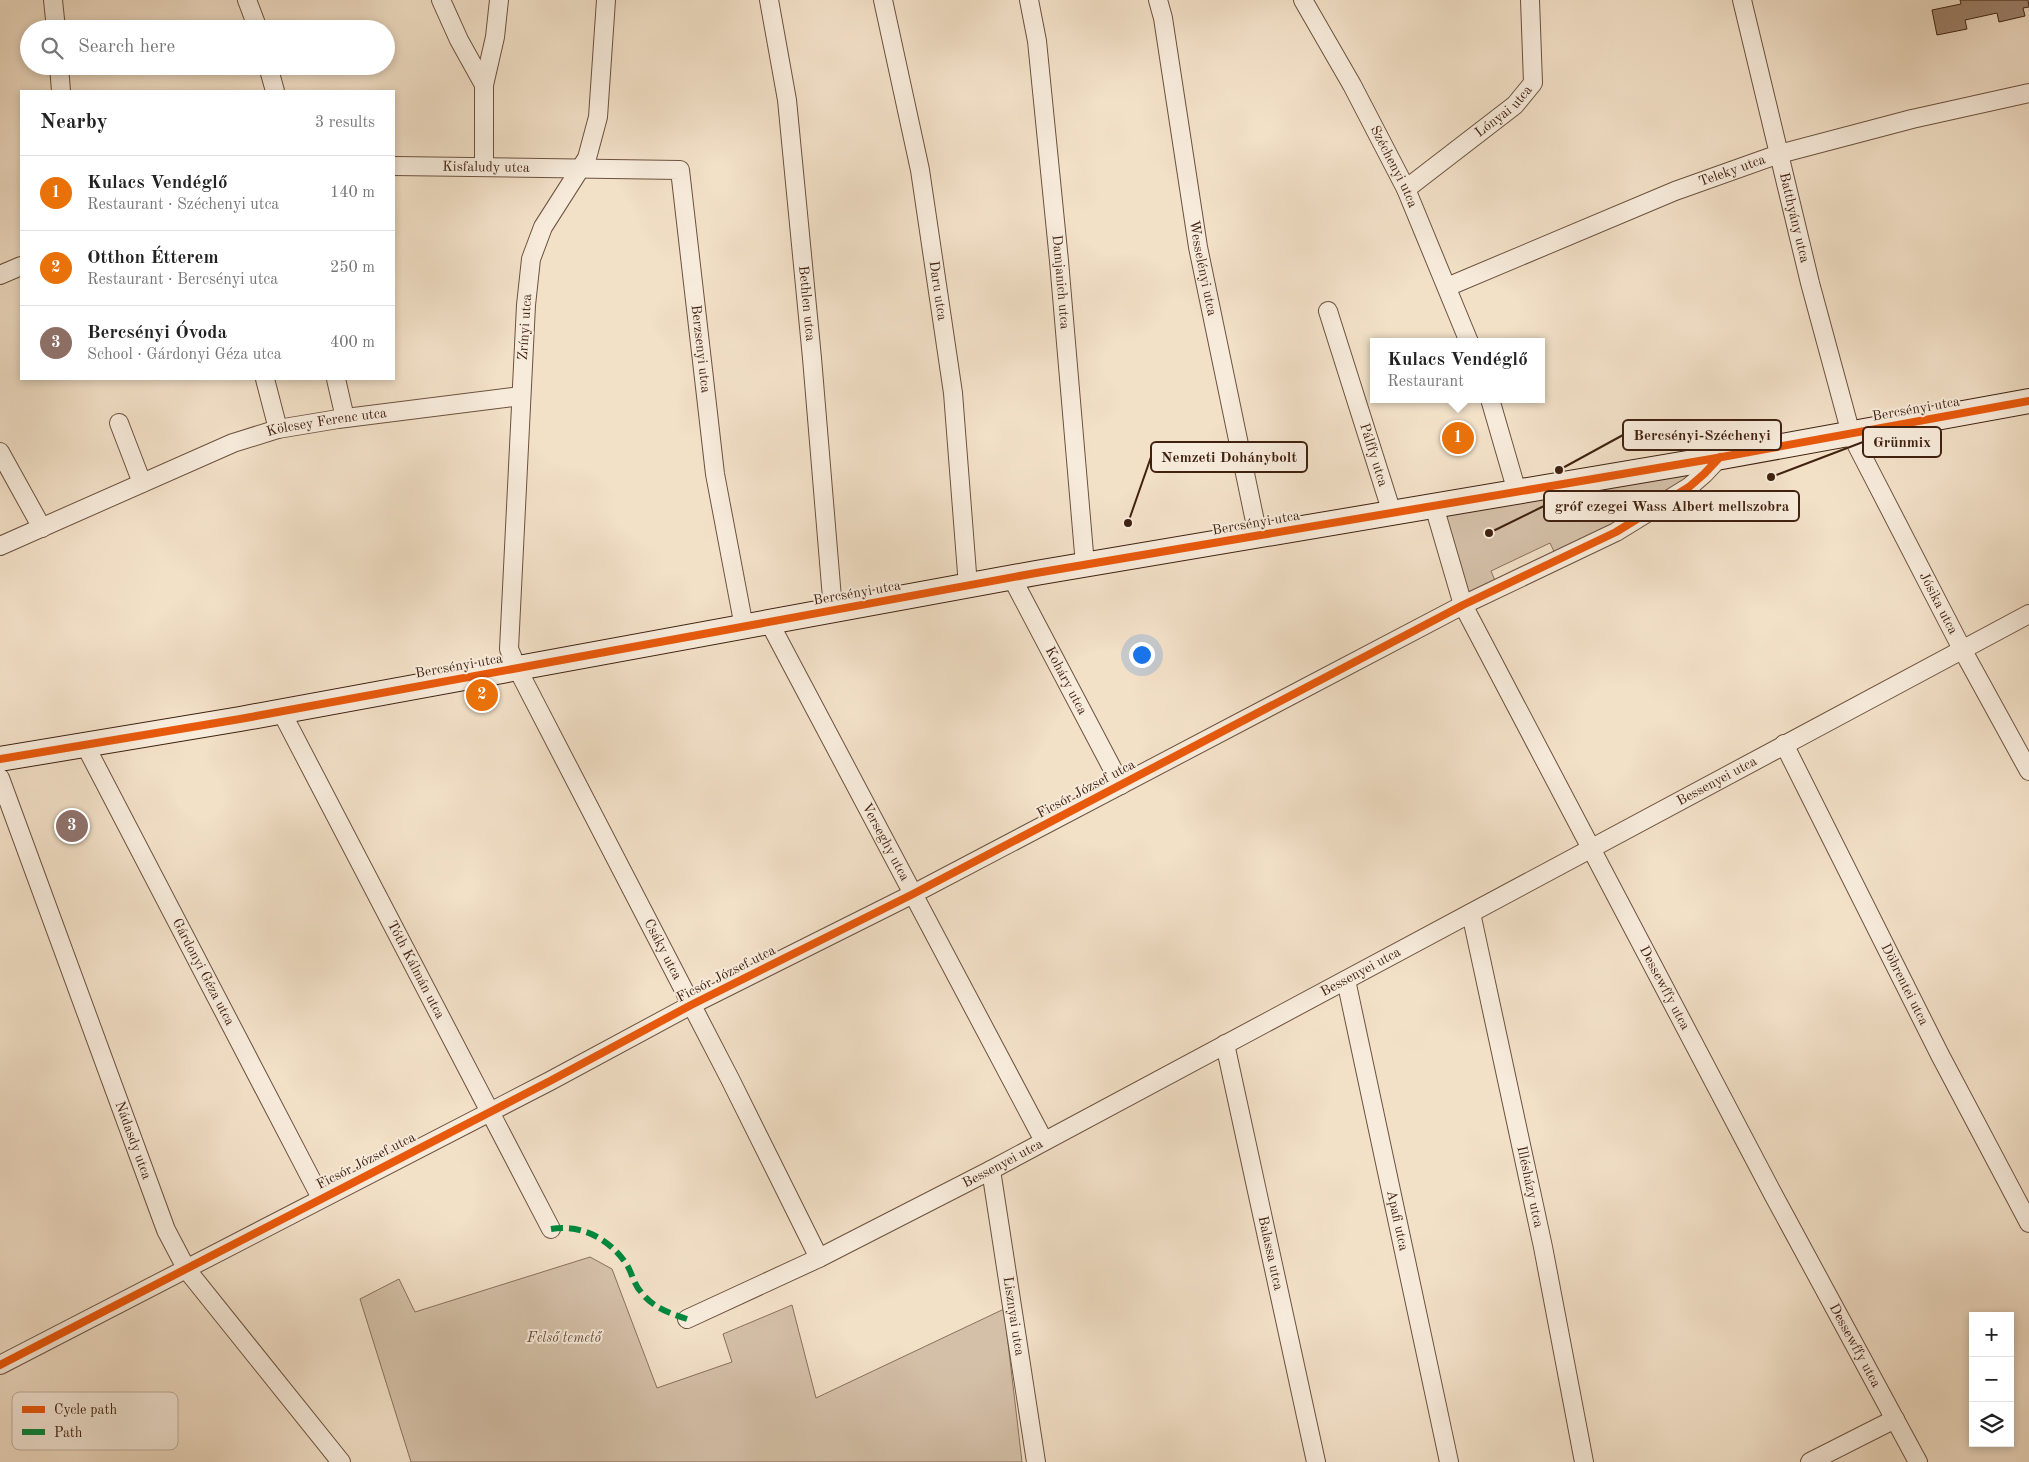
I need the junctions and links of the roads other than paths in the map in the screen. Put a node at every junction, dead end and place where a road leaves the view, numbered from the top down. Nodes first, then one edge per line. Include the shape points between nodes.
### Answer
1 (52, 0) edge
2 (247, 0) edge
3 (441, 0) edge
4 (500, 0) edge
5 (606, 0) edge
6 (769, 0) edge
7 (883, 0) edge
8 (1029, 0) edge
9 (1158, 0) edge
10 (1303, 0) edge
11 (1530, 0) edge
12 (1742, 0) edge
13 (55, 20) edge
14 (255, 20) edge
15 (60, 75) edge
16 (271, 75) edge
17 (484, 85) junction
18 (61, 90) edge
19 (275, 90) edge
20 (2029, 93) edge
21 (1779, 154) junction
22 (395, 166) edge
23 (484, 166) junction
24 (580, 169) junction
25 (1406, 189) junction
26 (20, 266) edge
27 (0, 275) edge
28 (1447, 288) junction
29 (1328, 311) dead end
30 (1467, 338) edge
31 (265, 380) edge
32 (336, 380) edge
33 (521, 396) junction
34 (2029, 401) edge
35 (1491, 403) edge
36 (345, 418) junction
37 (119, 423) dead end
38 (278, 429) junction
39 (1850, 434) junction
40 (0, 452) edge
41 (1720, 457) junction
42 (142, 483) junction
43 (1517, 492) junction
44 (1434, 506) junction
45 (1392, 513) junction
46 (42, 528) junction
47 (1258, 536) junction
48 (0, 546) edge
49 (1085, 565) junction
50 (1012, 578) junction
51 (968, 586) junction
52 (1463, 605) junction
53 (833, 610) junction
54 (2029, 614) edge
55 (769, 622) junction
56 (744, 626) junction
57 (1962, 649) junction
58 (517, 668) junction
59 (281, 711) junction
60 (1784, 744) junction
61 (85, 746) junction
62 (0, 758) edge
63 (2029, 771) edge
64 (0, 778) edge
65 (1121, 785) junction
66 (1592, 848) junction
67 (913, 894) junction
68 (1472, 913) junction
69 (1346, 980) junction
70 (691, 1005) junction
71 (1226, 1044) junction
72 (490, 1112) junction
73 (1044, 1141) junction
74 (991, 1170) junction
75 (321, 1198) junction
76 (2029, 1223) edge
77 (551, 1229) dead end
78 (819, 1258) junction
79 (187, 1270) junction
80 (687, 1319) dead end
81 (0, 1365) edge
82 (1895, 1419) junction
83 (341, 1462) edge
84 (1036, 1462) edge
85 (1316, 1462) edge
86 (1449, 1462) edge
87 (1584, 1462) edge
88 (1810, 1462) edge
89 (1918, 1462) edge

1 - 13 street
2 - 14 street
3 - 17 street
4 - 17 street
5 - 24 street, Zrínyi utca via 598,118 587,158
6 - 53 street, Bethlen utca via 786,100
7 - 51 street, Daru utca via 920,170 952,383
8 - 49 street, Damjanich utca via 1037,41 1058,251
9 - 47 street, Wesselényi utca via 1198,247
10 - 25 street, Széchenyi utca
11 - 25 street, Lónyai utca via 1533,83 1515,105
12 - 21 street, Batthyány utca
15 - 18 street
16 - 19 street
17 - 23 street
20 - 21 street, Teleky utca
21 - 28 street, Teleky utca via 1675,191
21 - 39 street, Batthyány utca
22 - 23 street, Kisfaludy utca
23 - 24 street, Kisfaludy utca
24 - 33 street, Zrínyi utca via 544,227 531,258
24 - 56 street, Berzsenyi utca via 680,170 714,474
25 - 28 street, Széchenyi utca
26 - 27 street
28 - 30 street, Széchenyi utca
29 - 45 street, Pálffy utca
31 - 38 street
32 - 36 street
33 - 36 street, Kölcsey Ferenc utca
33 - 58 street, Zrínyi utca via 509,649
34 - 39 street, Bercsényi utca
35 - 43 street
36 - 38 street, Kölcsey Ferenc utca
37 - 42 street
38 - 42 street, Kölcsey Ferenc utca via 233,443
39 - 41 street, Bercsényi utca
39 - 57 street, Jósika utca
40 - 46 street
41 - 43 street, Bercsényi utca
41 - 52 street via 1689,487 1616,532
42 - 46 street, Kölcsey Ferenc utca
43 - 44 street, Bercsényi utca
44 - 45 street, Bercsényi utca
44 - 52 street, Dessewffy utca
45 - 47 street, Bercsényi utca
46 - 48 street, Kölcsey Ferenc utca
47 - 49 street, Bercsényi utca
49 - 50 street, Bercsényi utca
50 - 51 street, Bercsényi utca
50 - 65 street, Koháry utca
51 - 53 street, Bercsényi utca
52 - 65 street, Ficsór József utca
52 - 66 street, Dessewffy utca
53 - 55 street, Bercsényi utca
54 - 57 street, Bessenyei utca
55 - 56 street, Bercsényi utca
55 - 67 street, Verseghy utca
56 - 58 street, Bercsényi utca
57 - 60 street, Bessenyei utca
57 - 63 street, Jósika utca
58 - 59 street, Bercsényi utca
58 - 70 street, Csáky utca
59 - 61 street, Bercsényi utca
59 - 72 street, Tóth Kálmán utca
60 - 66 street, Bessenyei utca
60 - 76 street, Döbrentei utca via 1940,1055
61 - 62 street, Bercsényi utca
61 - 75 street, Gárdonyi Géza utca
64 - 79 street, Nádasdy utca via 166,1230
65 - 67 street, Ficsór József utca
66 - 68 street, Bessenyei utca
66 - 82 street, Dessewffy utca via 1769,1187
67 - 70 street, Ficsór József utca
67 - 73 street, Verseghy utca
68 - 69 street, Bessenyei utca
68 - 87 street, Illésházy utca via 1543,1247
69 - 71 street, Bessenyei utca
69 - 86 street, Apafi utca
70 - 72 street, Ficsór József utca
70 - 78 street, Csáky utca
71 - 73 street, Bessenyei utca
71 - 85 street, Balassa utca
72 - 75 street, Ficsór József utca
72 - 77 street, Tóth Kálmán utca
73 - 74 street, Bessenyei utca
74 - 78 street, Bessenyei utca
74 - 84 street, Lisznyai utca
75 - 79 street, Ficsór József utca
78 - 80 street, Bessenyei utca
79 - 81 street, Ficsór József utca
79 - 83 street, Nádasdy utca
82 - 88 street
82 - 89 street, Dessewffy utca

